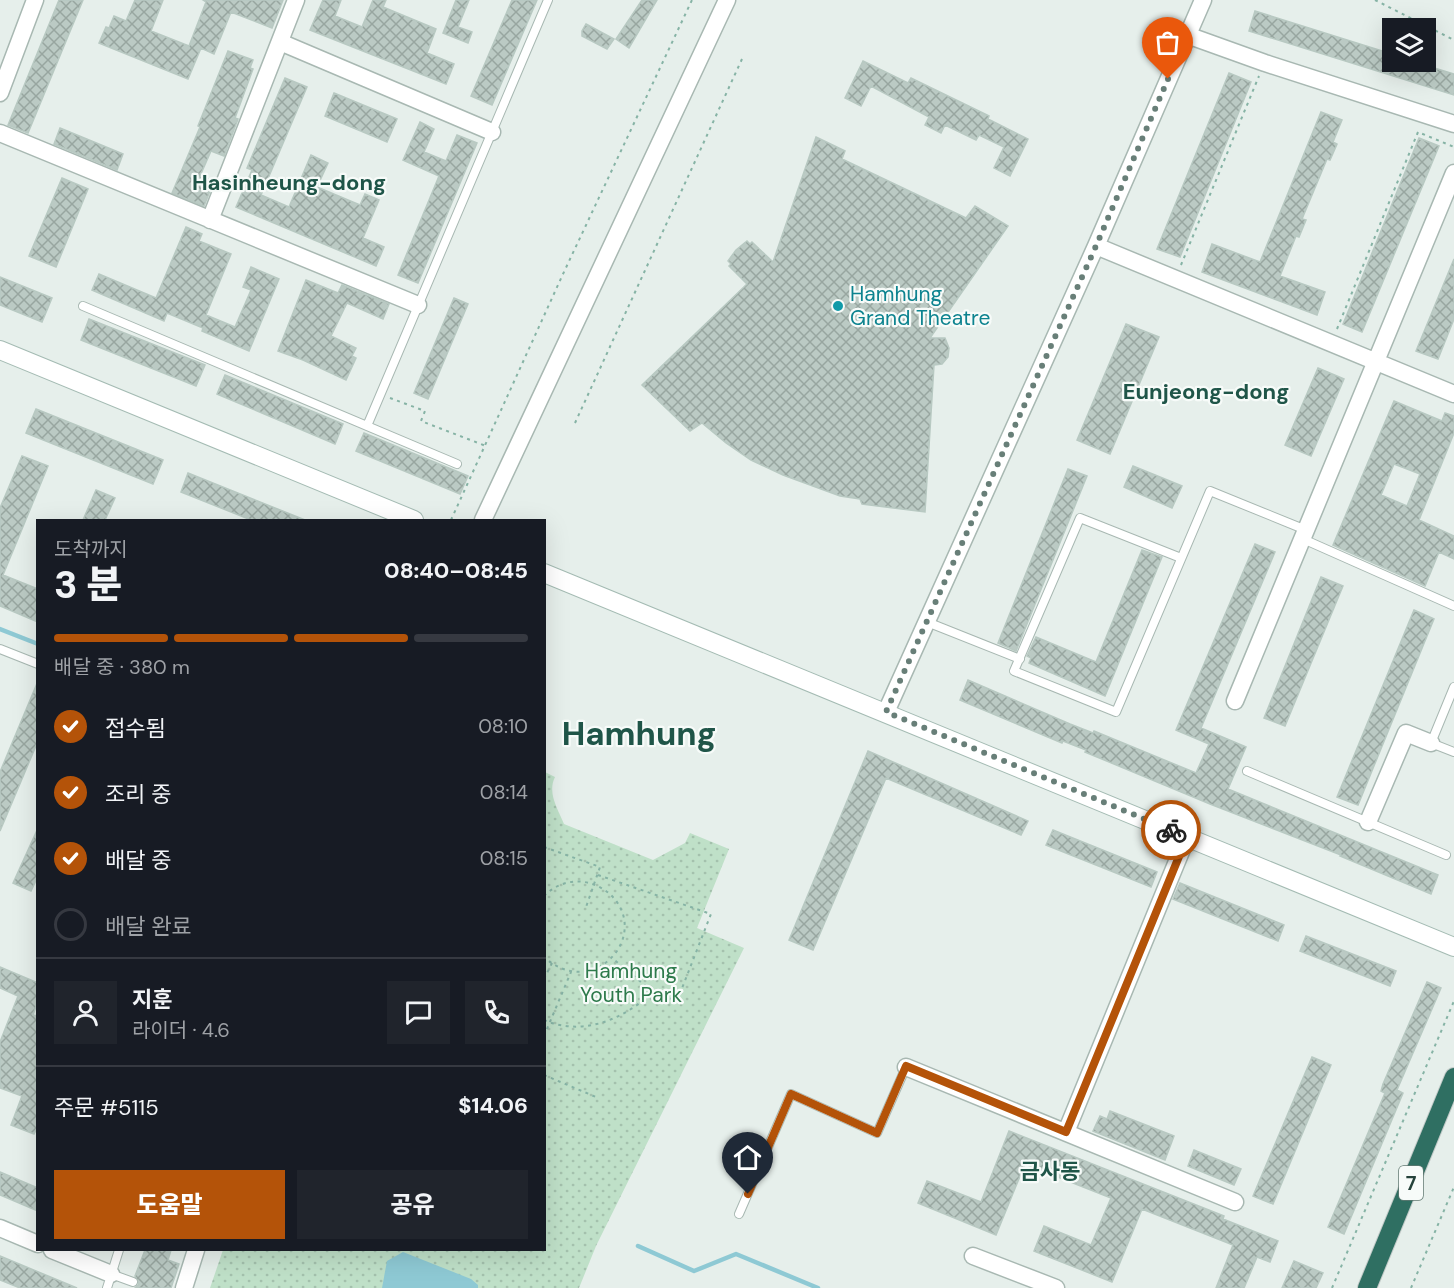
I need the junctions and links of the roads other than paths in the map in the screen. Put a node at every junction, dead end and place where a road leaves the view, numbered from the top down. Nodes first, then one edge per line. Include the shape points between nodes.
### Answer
1 (34, 0) edge
2 (296, 0) edge
3 (548, 0) edge
4 (727, 0) edge
5 (1203, 0) edge
6 (1187, 35) junction
7 (280, 42) junction
8 (0, 93) edge
9 (1454, 124) edge
10 (492, 132) junction
11 (0, 134) edge
12 (1454, 173) edge
13 (210, 220) junction
14 (1096, 246) junction
15 (418, 305) junction
16 (83, 306) dead end
17 (0, 350) edge
18 (1376, 362) junction
19 (1454, 394) edge
20 (367, 426) junction
21 (457, 464) dead end
22 (412, 519) edge
23 (483, 519) edge
24 (1304, 534) junction
25 (1181, 558) junction
26 (546, 574) edge
27 (1454, 606) edge
28 (927, 622) junction
29 (0, 649) edge
30 (1020, 660) junction
31 (36, 663) edge
32 (1454, 687) edge
33 (1235, 701) dead end
34 (886, 712) junction
35 (1431, 743) junction
36 (1454, 752) edge
37 (1247, 771) dead end
38 (1368, 822) junction
39 (1187, 837) junction
40 (1446, 855) dead end
41 (1454, 947) edge
42 (906, 1066) joint
43 (1454, 1077) edge
44 (1066, 1132) junction
45 (1235, 1202) dead end
46 (739, 1214) dead end
47 (0, 1228) edge
48 (36, 1243) edge
49 (54, 1251) edge
50 (119, 1251) edge
51 (196, 1251) edge
52 (973, 1256) dead end
53 (109, 1281) edge
54 (133, 1282) dead end
55 (184, 1288) edge
56 (1056, 1288) edge
57 (1367, 1288) edge

1 - 8 street
2 - 7 street
3 - 10 lane
4 - 23 street
5 - 6 street
6 - 9 street
6 - 14 street
7 - 10 street
7 - 13 street
10 - 15 lane
11 - 13 street
12 - 18 street
13 - 15 street
14 - 18 street
14 - 28 street
15 - 20 lane
16 - 20 lane
17 - 22 street
18 - 19 street
18 - 24 street
20 - 21 lane
24 - 25 lane via 1210,491
24 - 27 lane
24 - 33 street
25 - 30 lane via 1080,518
25 - 30 lane via 1116,712 1014,671
26 - 34 street
28 - 30 lane
28 - 34 street
29 - 31 lane
32 - 35 lane
34 - 39 street
35 - 36 lane
35 - 38 street via 1406,733
37 - 38 lane
38 - 40 lane
39 - 41 street
39 - 44 street
42 - 44 street
42 - 46 lane via 877,1133 791,1094
43 - 57 highway, 7
44 - 45 street
47 - 48 street
49 - 53 street
50 - 53 lane
51 - 55 street
52 - 56 street
53 - 54 lane

